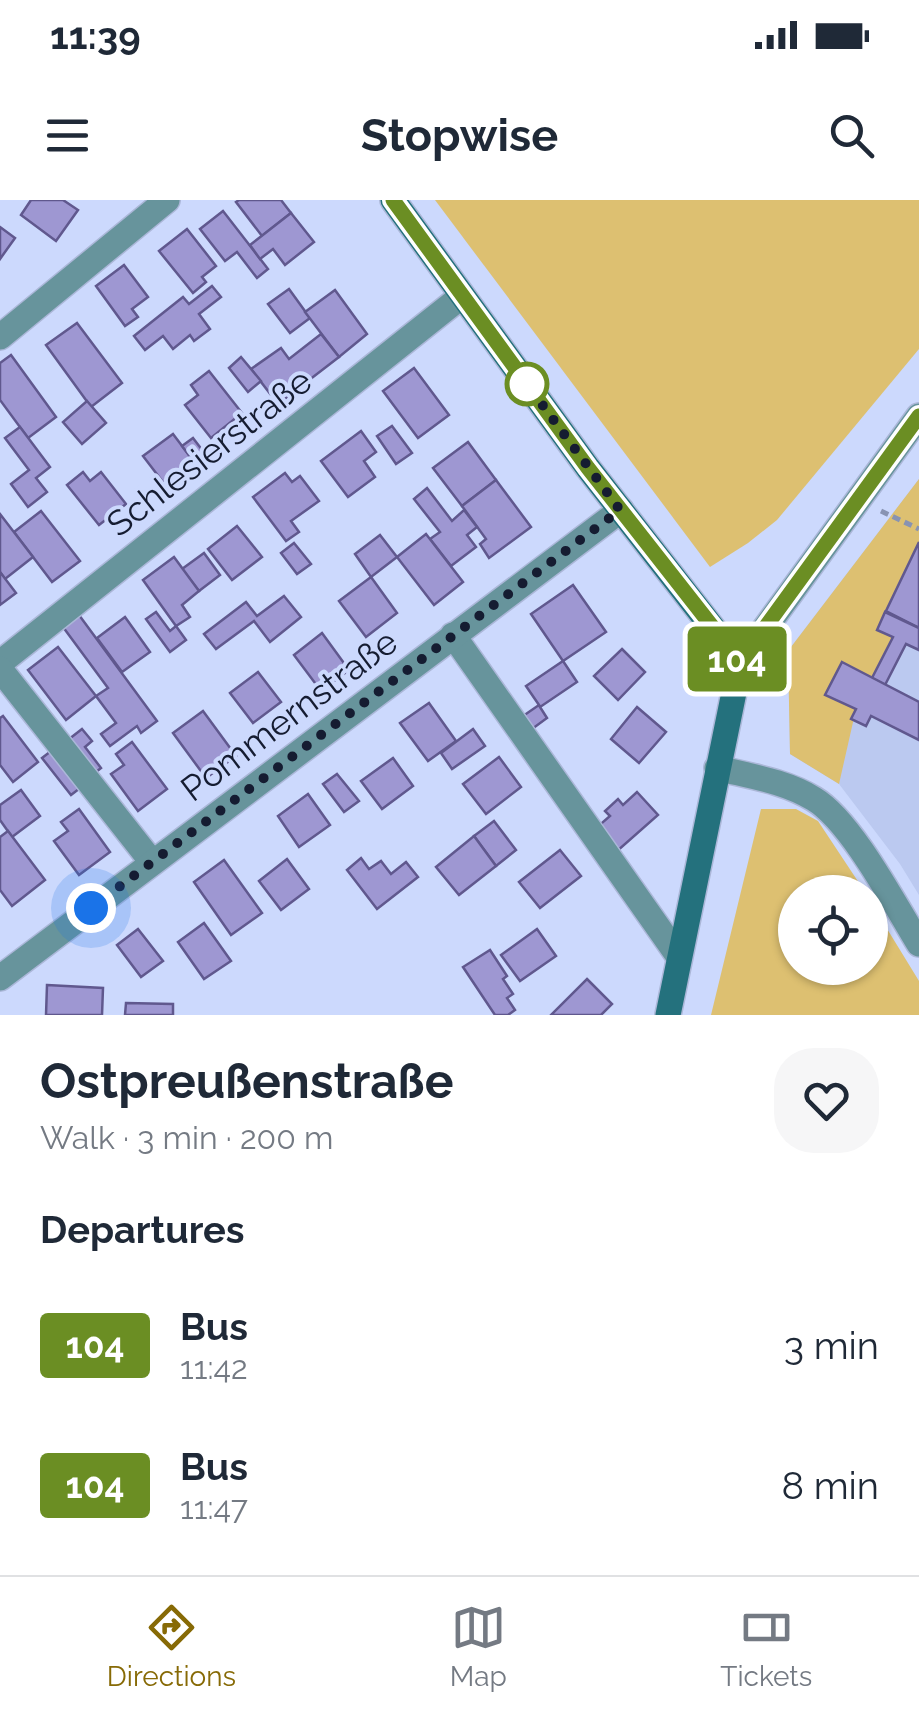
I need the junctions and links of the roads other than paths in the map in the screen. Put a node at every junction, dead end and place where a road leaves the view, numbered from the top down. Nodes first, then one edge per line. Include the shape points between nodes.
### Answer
1 (167, 200) edge
2 (393, 200) edge
3 (462, 296) junction
4 (0, 337) edge
5 (919, 416) edge
6 (620, 510) junction
7 (453, 635) junction
8 (740, 662) junction
9 (0, 666) edge
10 (717, 768) junction
11 (152, 862) junction
12 (919, 944) edge
13 (680, 957) junction
14 (0, 978) edge
15 (668, 1015) edge

1 - 4 street
2 - 3 main road
3 - 6 main road
3 - 9 street, Schlesierstraße
5 - 8 street
6 - 7 street, Pommernstraße
6 - 8 main road
7 - 11 street, Pommernstraße
7 - 13 street
8 - 10 main road
9 - 11 street
10 - 12 street via 785,786 824,806
10 - 13 main road
11 - 14 street, Pommernstraße
13 - 15 main road

